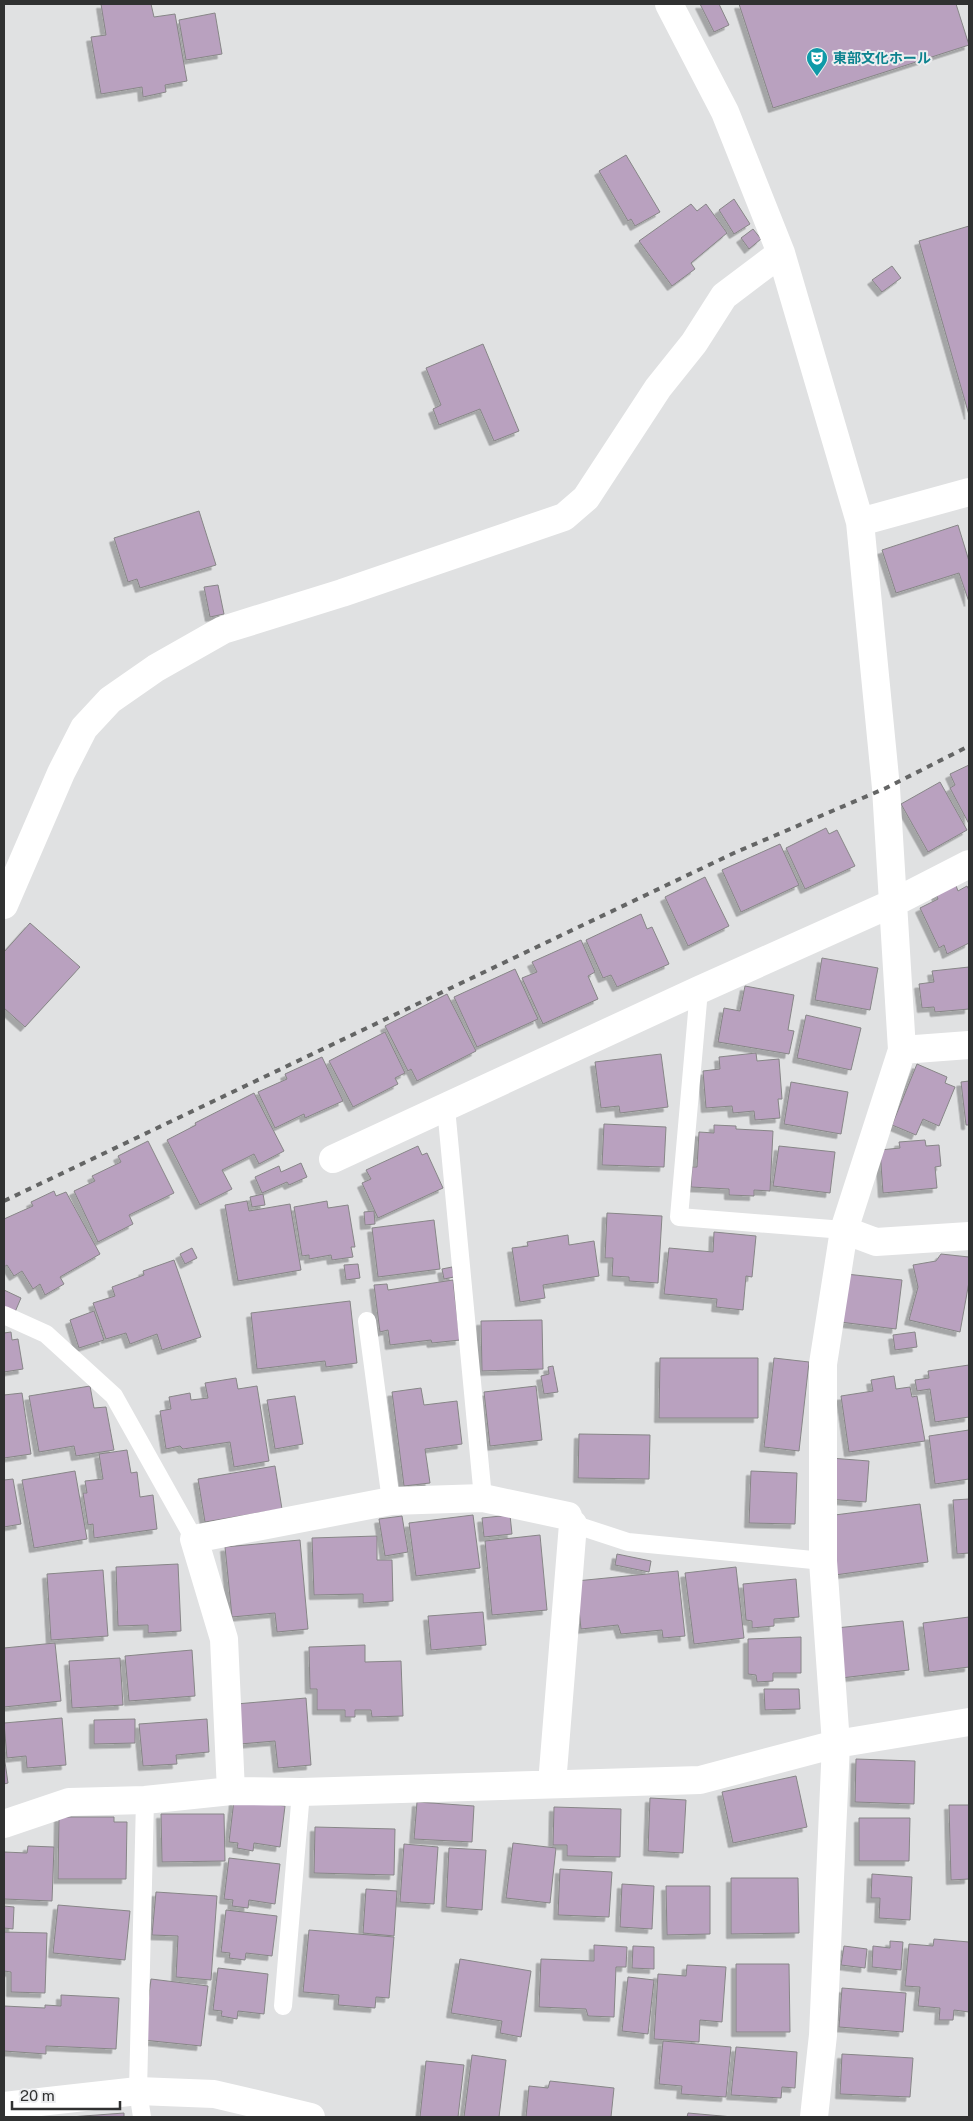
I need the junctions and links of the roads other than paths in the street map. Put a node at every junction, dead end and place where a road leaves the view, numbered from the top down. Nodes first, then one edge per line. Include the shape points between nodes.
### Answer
1 (669, 4) edge
2 (781, 252) junction
3 (969, 492) edge
4 (860, 522) junction
5 (969, 864) edge
6 (893, 903) junction
7 (4, 905) edge
8 (699, 990) junction
9 (969, 1045) edge
10 (902, 1050) junction
11 (446, 1108) junction
12 (334, 1159) dead end
13 (844, 1230) junction
14 (969, 1236) edge
15 (4, 1315) edge
16 (367, 1321) dead end
17 (483, 1498) junction
18 (391, 1501) junction
19 (571, 1520) junction
20 (194, 1539) junction
21 (823, 1561) junction
22 (969, 1722) edge
23 (836, 1744) junction
24 (552, 1784) junction
25 (231, 1791) junction
26 (301, 1792) junction
27 (145, 1800) junction
28 (4, 1824) edge
29 (283, 2006) dead end
30 (138, 2091) junction
31 (4, 2106) edge
32 (142, 2117) edge
33 (311, 2117) edge
34 (814, 2117) edge

1 - 2 street via 725,112
2 - 4 street
2 - 7 street via 724,296 694,343 658,388 586,498 564,517 223,630 156,668 110,700 84,728 60,773
3 - 4 street
4 - 6 street via 886,788
5 - 6 street
6 - 8 street
6 - 10 street
8 - 11 street
8 - 13 lane via 679,1217
9 - 10 street
10 - 13 street
11 - 12 street
11 - 17 lane
13 - 14 street via 876,1242
13 - 21 street via 823,1364
15 - 20 lane via 46,1334 114,1396
16 - 18 lane
17 - 18 street
17 - 19 street
18 - 20 street
19 - 21 lane via 628,1542
19 - 24 street
20 - 25 street via 224,1639
21 - 23 street
22 - 23 street
23 - 24 street via 700,1780
23 - 34 street via 823,2035
24 - 26 street
25 - 26 street
25 - 27 street
26 - 29 lane
27 - 28 street via 69,1802
27 - 30 lane
30 - 31 street
30 - 32 lane
30 - 33 street via 214,2094

